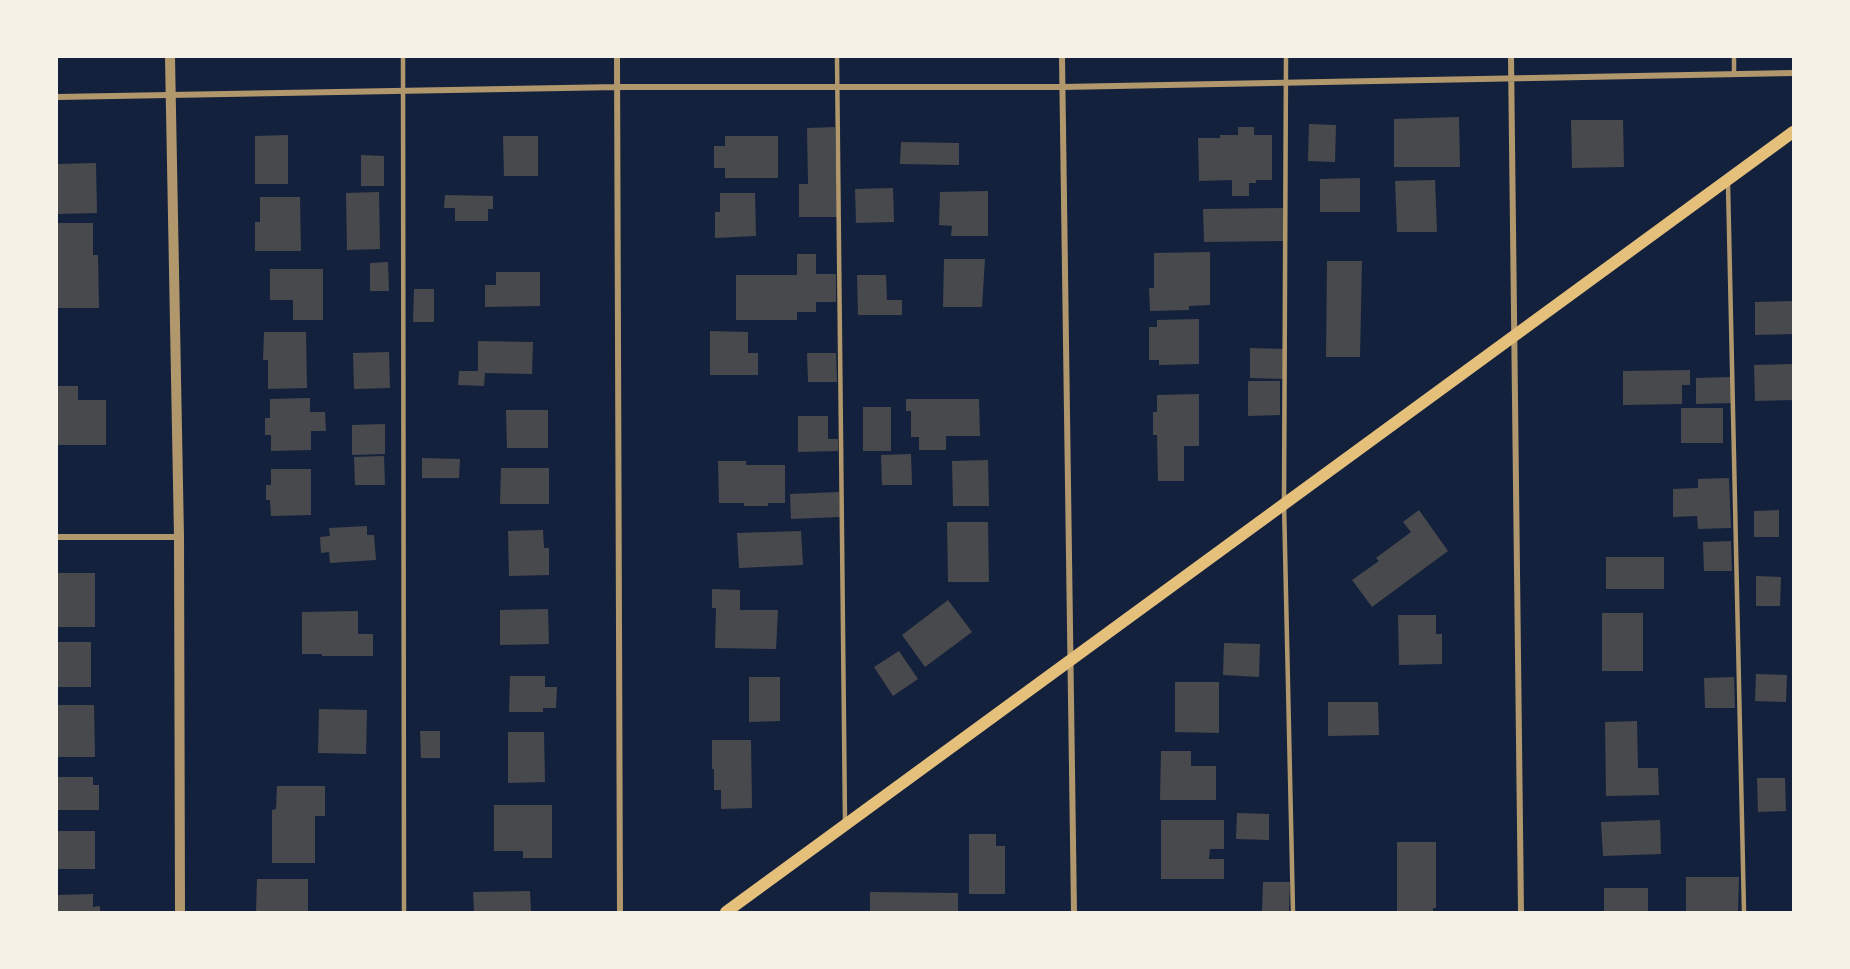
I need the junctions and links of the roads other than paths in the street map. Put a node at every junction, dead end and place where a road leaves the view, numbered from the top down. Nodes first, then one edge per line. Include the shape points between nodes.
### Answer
1 (170, 57) edge
2 (404, 57) edge
3 (617, 57) edge
4 (837, 57) edge
5 (1062, 57) edge
6 (1286, 57) edge
7 (1511, 57) edge
8 (1734, 57) edge
9 (1793, 73) edge
10 (1734, 74) junction
11 (1511, 78) junction
12 (1287, 82) junction
13 (618, 87) junction
14 (837, 87) junction
15 (1062, 87) junction
16 (404, 90) junction
17 (171, 95) junction
18 (57, 97) edge
19 (1793, 132) edge
20 (1728, 181) junction
21 (1514, 335) junction
22 (1284, 503) junction
23 (57, 537) edge
24 (179, 537) junction
25 (1071, 662) junction
26 (845, 826) junction
27 (180, 912) edge
28 (404, 912) edge
29 (620, 912) edge
30 (726, 912) edge
31 (1074, 912) edge
32 (1293, 912) edge
33 (1521, 912) edge
34 (1744, 912) edge

1 - 17 street
2 - 16 lane
3 - 13 street
4 - 14 lane
5 - 15 street
6 - 12 lane
7 - 11 street
8 - 10 lane
9 - 10 street
10 - 11 street
11 - 12 street
11 - 21 street
12 - 15 street
12 - 22 lane
13 - 14 street
13 - 16 street
13 - 29 street
14 - 15 street
14 - 26 lane
15 - 25 street
16 - 17 street
16 - 28 lane
17 - 18 street
17 - 24 street
19 - 20 main road
20 - 21 main road
20 - 34 lane
21 - 22 main road
21 - 33 street
22 - 25 main road
22 - 32 lane
23 - 24 street
24 - 27 street
25 - 26 main road
25 - 31 street
26 - 30 main road

